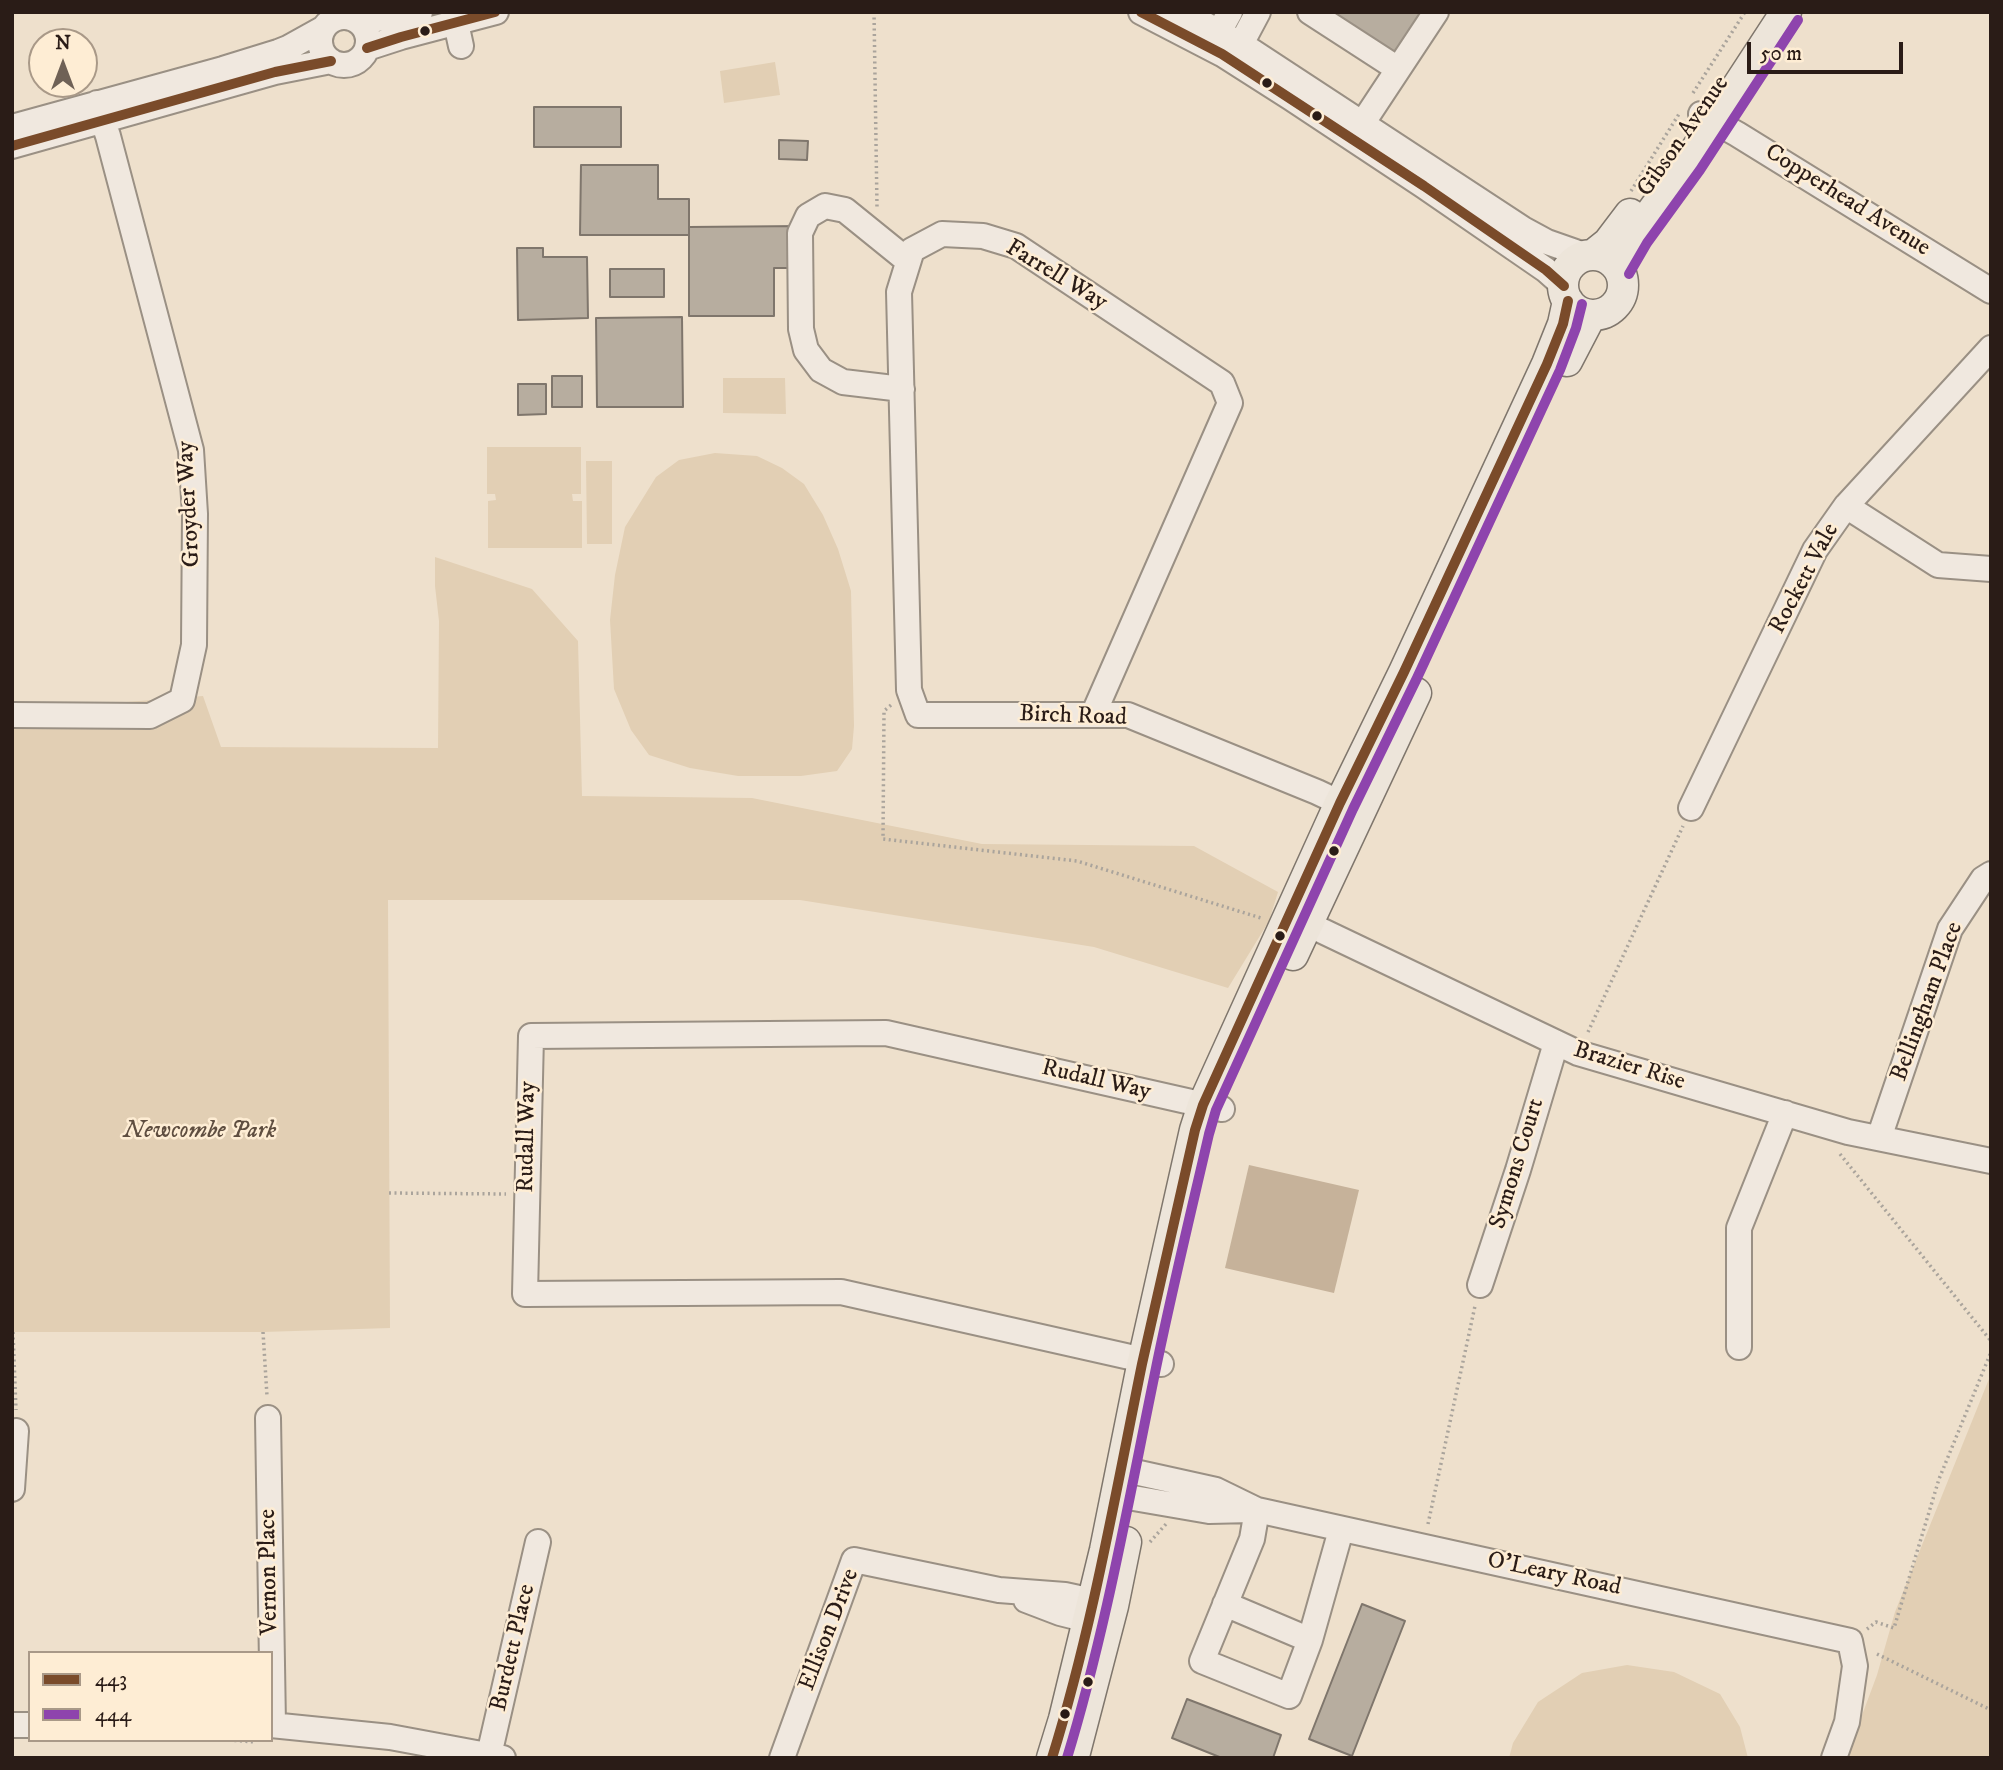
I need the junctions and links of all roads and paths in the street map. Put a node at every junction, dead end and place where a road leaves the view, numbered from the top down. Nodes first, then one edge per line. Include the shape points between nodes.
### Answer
1 (420, 12) edge
2 (496, 12) edge
3 (874, 12) edge
4 (1141, 12) edge
5 (1183, 12) edge
6 (1258, 12) edge
7 (1310, 12) edge
8 (1436, 12) edge
9 (1745, 12) edge
10 (1767, 12) edge
11 (1786, 12) edge
12 (340, 20) edge
13 (1224, 22) edge
14 (1241, 44) junction
15 (367, 48) junction
16 (331, 61) junction
17 (1398, 69) junction
18 (100, 111) junction
19 (1696, 112) junction
20 (1362, 124) junction
21 (12, 127) edge
22 (12, 146) edge
23 (1625, 201) dead end
24 (878, 237) junction
25 (1599, 259) junction
26 (908, 261) junction
27 (1991, 291) edge
28 (1574, 301) junction
29 (1991, 348) edge
30 (902, 389) junction
31 (1846, 506) junction
32 (1991, 569) edge
33 (909, 690) junction
34 (12, 715) edge
35 (1093, 715) junction
36 (1350, 808) junction
37 (1691, 808) joint
38 (1991, 874) edge
39 (1288, 920) junction
40 (1567, 1048) junction
41 (1212, 1107) junction
42 (1785, 1112) junction
43 (1879, 1138) junction
44 (1835, 1147) dead end
45 (1991, 1161) edge
46 (389, 1193) dead end
47 (527, 1194) junction
48 (1480, 1285) joint
49 (13, 1332) edge
50 (263, 1332) dead end
51 (1991, 1342) edge
52 (1739, 1347) dead end
53 (1991, 1352) edge
54 (1152, 1363) junction
55 (268, 1418) joint
56 (16, 1431) joint
57 (1128, 1484) junction
58 (12, 1489) edge
59 (1257, 1510) junction
60 (1341, 1530) junction
61 (538, 1542) dead end
62 (1423, 1547) junction
63 (1225, 1604) junction
64 (1100, 1613) junction
65 (1310, 1640) junction
66 (1850, 1641) junction
67 (271, 1651) edge
68 (1991, 1710) edge
69 (273, 1725) edge
70 (496, 1756) edge
71 (782, 1758) edge
72 (1052, 1758) edge
73 (1073, 1758) edge
74 (1834, 1758) edge

1 - 12 street
2 - 15 street via 458,35 401,37
3 - 24 path
4 - 28 street via 1222,54 1424,186 1546,270
5 - 13 street
6 - 14 street
7 - 17 street
8 - 17 street
9 - 19 path
10 - 19 main road, Gibson Avenue
11 - 19 main road, Gibson Avenue
12 - 15 street via 368,34
12 - 16 street via 320,42
12 - 18 street via 278,52
13 - 14 street
14 - 20 street
15 - 16 street via 352,63
16 - 18 street
17 - 20 street
18 - 21 street
18 - 22 street
18 - 34 street, Groyder Way via 191,450 194,645 182,700 150,716
19 - 23 path
19 - 25 main road, Gibson Avenue via 1681,172 1635,234
19 - 27 street, Copperhead Avenue
20 - 25 street via 1523,229
24 - 26 street
24 - 30 street via 845,210 825,206 808,216 800,233 800,328 806,350 821,369 843,382
25 - 28 main road via 1580,259 1567,270
25 - 28 main road via 1622,276 1617,304 1600,314
26 - 30 street via 899,292
26 - 35 street, Farrell Way via 912,250 943,234 983,236 1016,246 1222,383 1230,403
28 - 36 main road via 1571,351 1521,467
29 - 31 street, Rockett Vale
30 - 33 street
31 - 32 street via 1938,565
31 - 37 street, Rockett Vale via 1815,550
33 - 35 street, Birch Road via 918,715
33 - 39 path via 884,711 883,839 1077,861
35 - 36 street, Birch Road via 1128,715
36 - 39 main road
37 - 40 path
38 - 43 street, Bellingham Place via 1950,929
39 - 40 street, Brazier Rise
39 - 41 main road
40 - 42 street, Brazier Rise
40 - 48 street, Symons Court via 1518,1170
41 - 47 street, Rudall Way via 887,1033 531,1036
41 - 54 main road via 1213,1134
42 - 43 street, Brazier Rise
42 - 52 street via 1739,1228
43 - 45 street, Brazier Rise
44 - 51 path
46 - 47 path
47 - 54 street, Rudall Way via 525,1294 841,1292
48 - 62 path
49 - 56 path
50 - 55 path
53 - 66 path via 1939,1479 1894,1628 1876,1622
54 - 57 main road
55 - 67 street, Vernon Place
56 - 58 street
57 - 59 street, O'Leary Road via 1216,1490
57 - 64 main road
59 - 60 street, O'Leary Road
59 - 63 street via 1252,1539
60 - 62 street, O'Leary Road
60 - 65 street
61 - 70 street, Burdett Place
62 - 66 street, O'Leary Road
63 - 65 street
63 - 65 street via 1202,1661 1289,1696
64 - 71 street, Ellison Drive via 1060,1613 999,1590 854,1560
64 - 72 main road
64 - 73 main road
66 - 68 path
66 - 74 street via 1855,1666 1849,1711
69 - 70 street via 390,1737

